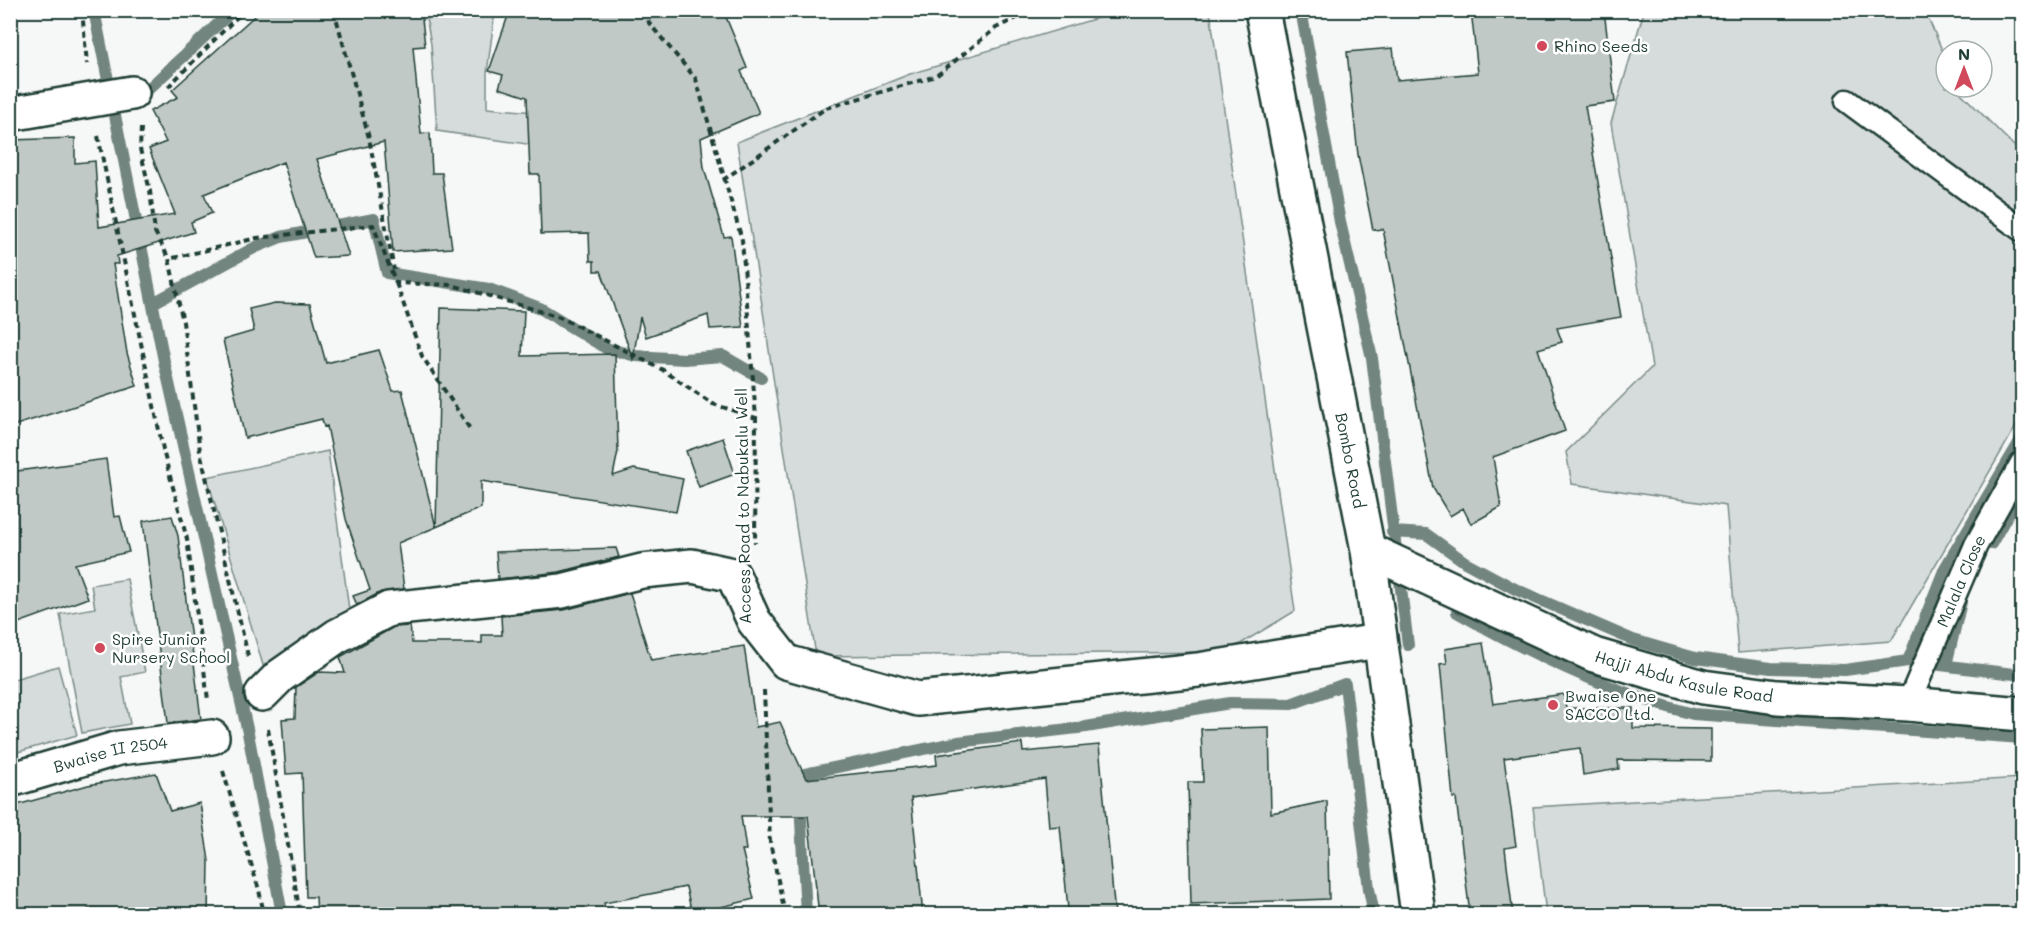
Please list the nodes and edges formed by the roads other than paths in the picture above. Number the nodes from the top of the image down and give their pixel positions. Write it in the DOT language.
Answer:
graph roads {
  1 [pos="1262,10"];
  2 [pos="137,98"];
  3 [pos="1847,101"];
  4 [pos="10,114"];
  5 [pos="2022,230"];
  6 [pos="2022,462"];
  7 [pos="1368,550"];
  8 [pos="1378,641"];
  9 [pos="261,694"];
  10 [pos="1908,704"];
  11 [pos="2022,714"];
  12 [pos="212,737"];
  13 [pos="10,780"];
  14 [pos="1418,915"];
  1 -- 7 [label="street, Bombo Road"];
  2 -- 4 [label="street"];
  3 -- 5 [label="lane"];
  6 -- 10 [label="lane, Malala Close"];
  7 -- 8 [label="street, Bombo Road"];
  7 -- 10 [label="street, Hajji Abdu Kasule Road"];
  8 -- 9 [label="street"];
  8 -- 14 [label="street, Bombo Road"];
  10 -- 11 [label="street, Hajji Abdu Kasule Road"];
  12 -- 13 [label="street, Bwaise II 2504"];
}
